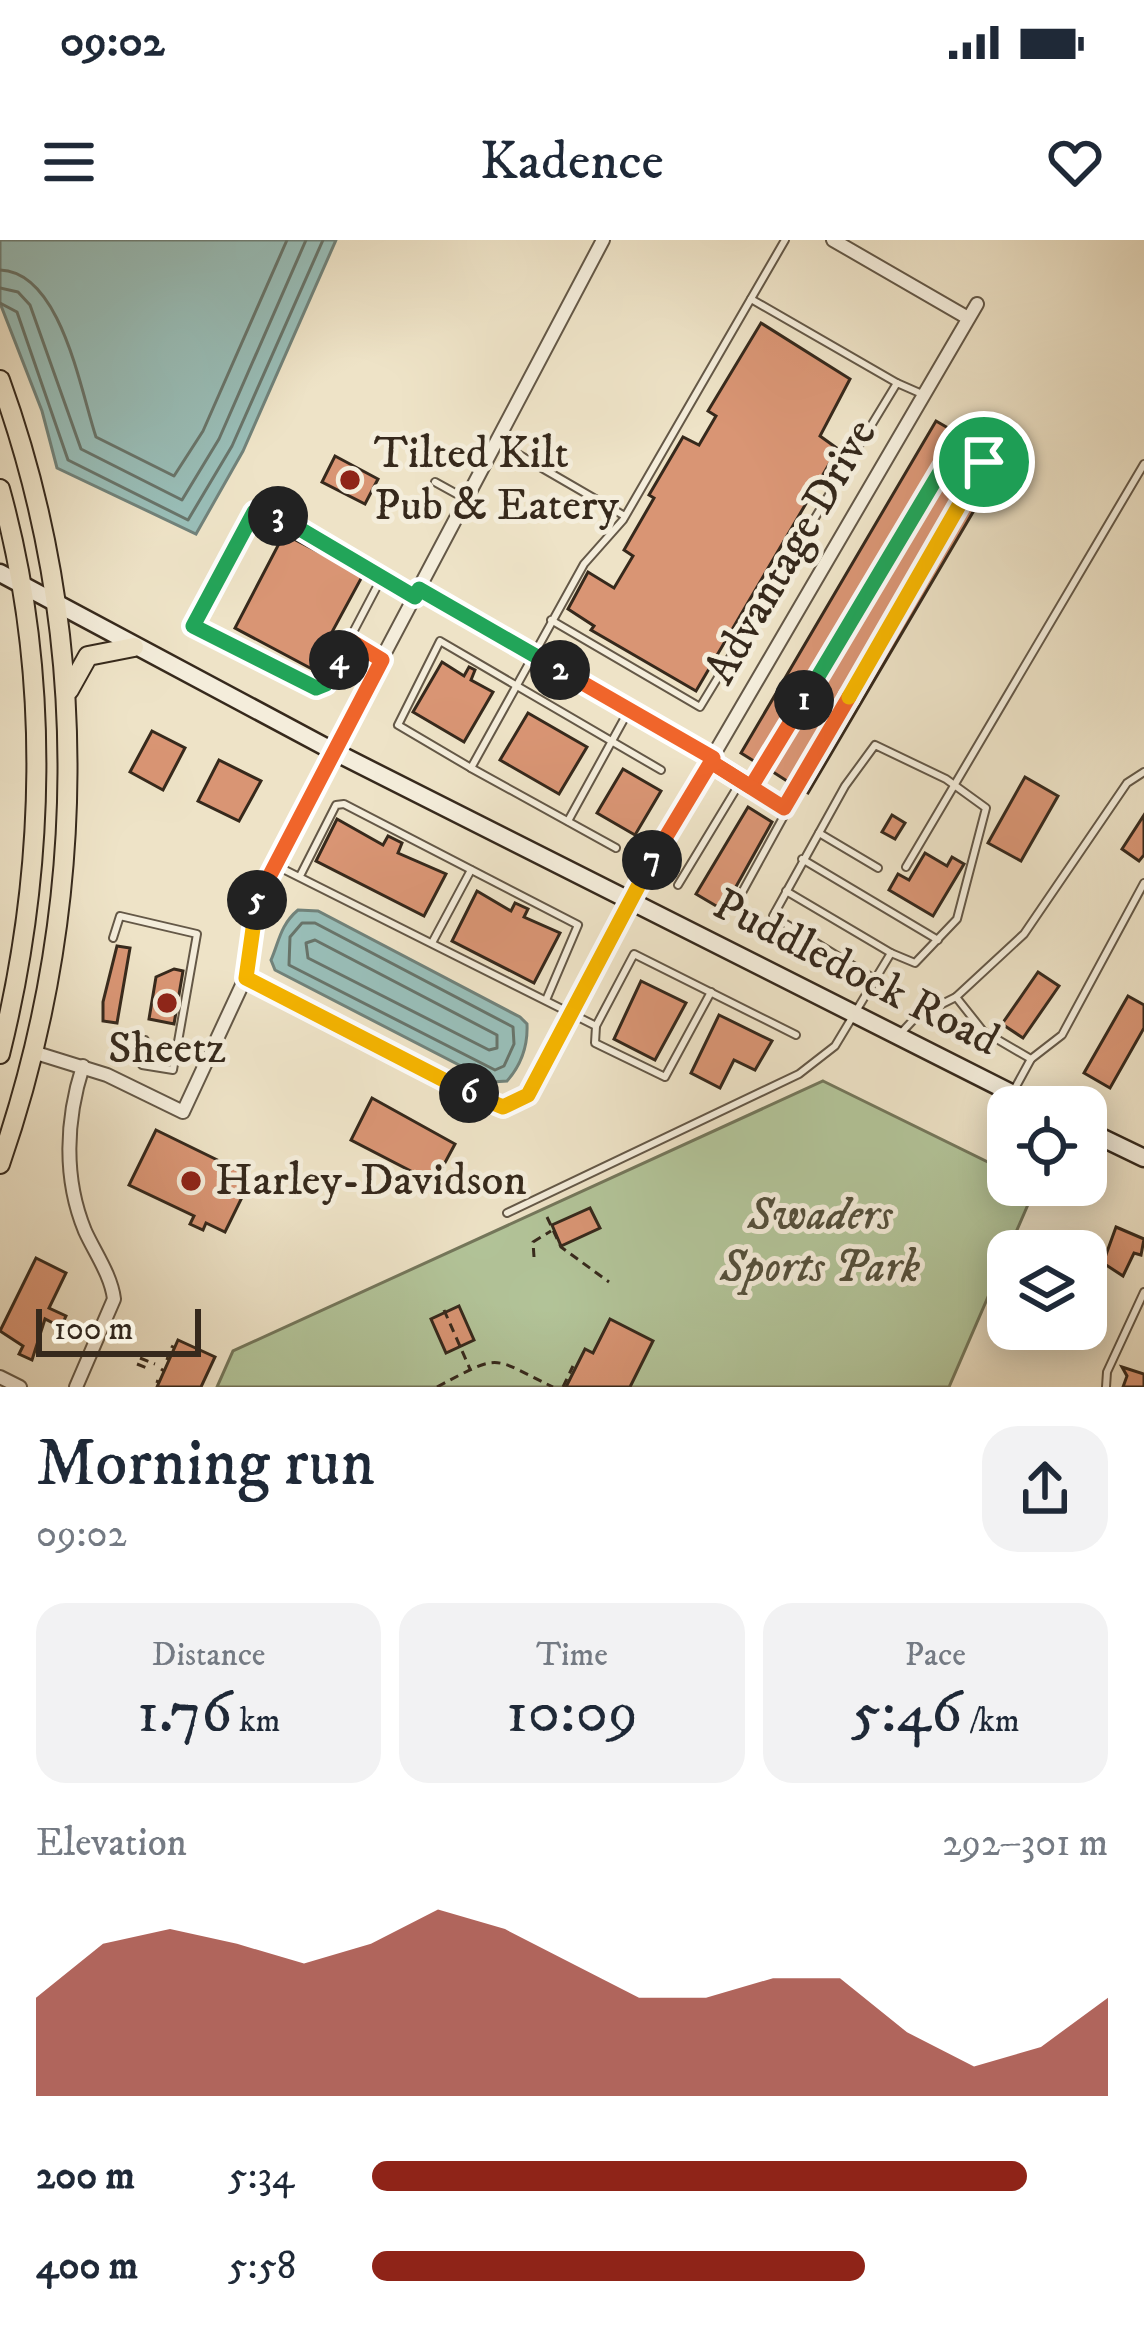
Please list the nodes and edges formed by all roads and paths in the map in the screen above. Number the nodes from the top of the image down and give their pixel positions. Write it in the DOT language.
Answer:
graph roads {
  1 [pos="603,240"];
  2 [pos="785,240"];
  3 [pos="833,240"];
  4 [pos="751,299"];
  5 [pos="977,304"];
  6 [pos="968,318"];
  7 [pos="0,380"];
  8 [pos="897,383"];
  9 [pos="924,395"];
  10 [pos="496,442"];
  11 [pos="1144,464"];
  12 [pos="435,482"];
  13 [pos="0,489"];
  14 [pos="466,499"];
  15 [pos="625,516"];
  16 [pos="0,573"];
  17 [pos="382,577"];
  18 [pos="22,584"];
  19 [pos="417,593"];
  20 [pos="56,602"];
  21 [pos="551,620"];
  22 [pos="349,640"];
  23 [pos="134,646"];
  24 [pos="534,655"];
  25 [pos="382,660"];
  26 [pos="517,686"];
  27 [pos="66,701"];
  28 [pos="629,710"];
  29 [pos="612,742"];
  30 [pos="334,752"];
  31 [pos="712,760"];
  32 [pos="471,768"];
  33 [pos="662,770"];
  34 [pos="1144,772"];
  35 [pos="741,781"];
  36 [pos="954,784"];
  37 [pos="751,787"];
  38 [pos="784,808"];
  39 [pos="568,821"];
  40 [pos="818,832"];
  41 [pos="616,848"];
  42 [pos="802,859"];
  43 [pos="273,864"];
  44 [pos="906,867"];
  45 [pos="878,868"];
  46 [pos="471,870"];
  47 [pos="301,874"];
  48 [pos="1144,884"];
  49 [pos="678,885"];
  50 [pos="786,891"];
  51 [pos="630,898"];
  52 [pos="734,907"];
  53 [pos="113,938"];
  54 [pos="433,941"];
  55 [pos="940,941"];
  56 [pos="891,953"];
  57 [pos="246,978"];
  58 [pos="876,980"];
  59 [pos="711,992"];
  60 [pos="956,997"];
  61 [pos="546,1000"];
  62 [pos="572,1013"];
  63 [pos="857,1014"];
  64 [pos="596,1026"];
  65 [pos="796,1035"];
  66 [pos="899,1035"];
  67 [pos="145,1040"];
  68 [pos="33,1052"];
  69 [pos="0,1054"];
  70 [pos="1031,1059"];
  71 [pos="83,1066"];
  72 [pos="997,1086"];
  73 [pos="1016,1086"];
  74 [pos="1107,1140"];
  75 [pos="1144,1158"];
  76 [pos="0,1164"];
  77 [pos="507,1213"];
  78 [pos="547,1217"];
  79 [pos="553,1230"];
  80 [pos="534,1257"];
  81 [pos="609,1282"];
  82 [pos="1144,1292"];
  83 [pos="444,1310"];
  84 [pos="140,1358"];
  85 [pos="137,1364"];
  86 [pos="155,1364"];
  87 [pos="573,1366"];
  88 [pos="147,1368"];
  89 [pos="470,1370"];
  90 [pos="0,1377"];
  91 [pos="454,1378"];
  92 [pos="20,1387"];
  93 [pos="76,1387"];
  94 [pos="437,1387"];
  95 [pos="455,1387"];
  96 [pos="553,1387"];
  97 [pos="563,1387"];
  98 [pos="1106,1387"];
  1 -- 10 [label="street"];
  2 -- 4 [label="lane"];
  3 -- 6 [label="street"];
  4 -- 8 [label="lane"];
  4 -- 15 [label="lane"];
  5 -- 6 [label="street, Advantage Drive"];
  6 -- 9 [label="street, Advantage Drive"];
  7 -- 20 [label="main road"];
  8 -- 9 [label="lane"];
  8 -- 21 [label="lane"];
  9 -- 31 [label="street, Advantage Drive"];
  10 -- 14 [label="street"];
  10 -- 15 [label="lane"];
  11 -- 36 [label="lane"];
  12 -- 14 [label="lane"];
  13 -- 18 [label="main road"];
  14 -- 19 [label="street"];
  15 -- 21 [label="lane"];
  16 -- 18 [label="main road, Puddledock Road"];
  17 -- 19 [label="lane"];
  17 -- 22 [label="lane"];
  17 -- 22 [label="lane"];
  18 -- 20 [label="main road, Puddledock Road"];
  18 -- 69 [label="main road"];
  19 -- 24 [label="lane"];
  19 -- 25 [label="street"];
  20 -- 23 [label="main road, Puddledock Road"];
  20 -- 27 [label="main road"];
  21 -- 24 [label="lane"];
  22 -- 25 [label="lane"];
  23 -- 27 [label="main road"];
  23 -- 30 [label="main road, Puddledock Road"];
  24 -- 26 [label="lane"];
  24 -- 28 [label="lane"];
  25 -- 30 [label="street"];
  26 -- 29 [label="lane"];
  26 -- 32 [label="lane"];
  26 -- 32 [label="lane"];
  27 -- 68 [label="main road"];
  28 -- 29 [label="lane"];
  28 -- 31 [label="lane"];
  29 -- 33 [label="lane"];
  29 -- 39 [label="lane"];
  30 -- 43 [label="street"];
  30 -- 51 [label="main road, Puddledock Road"];
  31 -- 35 [label="lane"];
  31 -- 51 [label="street, Advantage Drive"];
  32 -- 39 [label="lane"];
  34 -- 60 [label="lane"];
  35 -- 37 [label="lane"];
  35 -- 49 [label="lane"];
  36 -- 40 [label="lane"];
  36 -- 44 [label="lane"];
  36 -- 55 [label="lane"];
  37 -- 38 [label="lane"];
  37 -- 38 [label="lane"];
  38 -- 52 [label="lane"];
  39 -- 41 [label="lane"];
  40 -- 42 [label="lane"];
  40 -- 45 [label="lane"];
  42 -- 50 [label="lane"];
  42 -- 55 [label="lane"];
  43 -- 47 [label="lane"];
  43 -- 57 [label="street"];
  46 -- 47 [label="lane"];
  46 -- 54 [label="lane"];
  46 -- 61 [label="lane"];
  47 -- 54 [label="lane"];
  48 -- 70 [label="lane"];
  50 -- 56 [label="lane"];
  50 -- 58 [label="lane"];
  51 -- 62 [label="street, Advantage Drive"];
  51 -- 63 [label="main road, Puddledock Road"];
  53 -- 67 [label="lane"];
  54 -- 61 [label="lane"];
  55 -- 56 [label="lane"];
  56 -- 58 [label="lane"];
  57 -- 62 [label="street, Advantage Drive"];
  57 -- 71 [label="street"];
  58 -- 63 [label="lane"];
  59 -- 64 [label="lane"];
  59 -- 64 [label="lane"];
  59 -- 65 [label="lane"];
  60 -- 66 [label="lane"];
  60 -- 70 [label="lane"];
  61 -- 62 [label="lane"];
  62 -- 64 [label="lane"];
  63 -- 66 [label="main road, Puddledock Road"];
  63 -- 77 [label="lane"];
  66 -- 72 [label="main road, Puddledock Road"];
  68 -- 71 [label="street"];
  68 -- 76 [label="main road"];
  70 -- 73 [label="lane"];
  71 -- 93 [label="street"];
  74 -- 75 [label="main road"];
  78 -- 79 [label="path"];
  79 -- 80 [label="path"];
  79 -- 81 [label="path"];
  82 -- 98 [label="lane"];
  83 -- 89 [label="path"];
  84 -- 86 [label="path"];
  85 -- 88 [label="path"];
  87 -- 97 [label="path"];
  89 -- 91 [label="path"];
  89 -- 96 [label="path"];
  90 -- 92 [label="street"];
  91 -- 94 [label="path"];
  91 -- 95 [label="path"];
}
